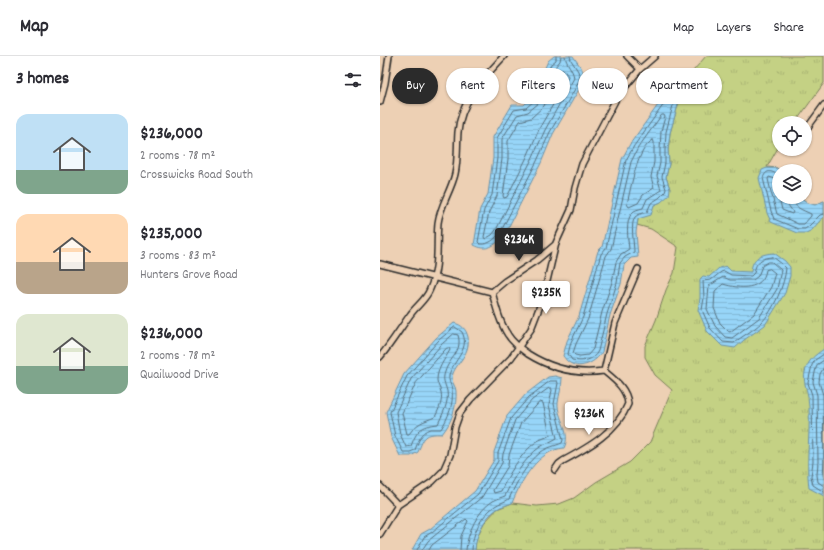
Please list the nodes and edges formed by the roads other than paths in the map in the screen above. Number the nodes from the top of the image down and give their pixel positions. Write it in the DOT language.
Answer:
graph roads {
  1 [pos="389,56"];
  2 [pos="504,56"];
  3 [pos="627,56"];
  4 [pos="655,56"];
  5 [pos="639,68"];
  6 [pos="641,68"];
  7 [pos="636,74"];
  8 [pos="380,102"];
  9 [pos="824,105"];
  10 [pos="812,121"];
  11 [pos="556,243"];
  12 [pos="380,264"];
  13 [pos="638,270"];
  14 [pos="434,277"];
  15 [pos="492,292"];
  16 [pos="519,348"];
  17 [pos="380,357"];
  18 [pos="604,371"];
  19 [pos="555,470"];
  20 [pos="380,486"];
  21 [pos="398,506"];
  22 [pos="380,534"];
  1 -- 8 [label="street"];
  2 -- 14 [label="street"];
  3 -- 5 [label="street"];
  4 -- 6 [label="street"];
  7 -- 11 [label="street"];
  9 -- 10 [label="street"];
  11 -- 15 [label="street"];
  11 -- 16 [label="street"];
  12 -- 14 [label="street"];
  13 -- 18 [label="street"];
  14 -- 15 [label="street"];
  14 -- 17 [label="street"];
  15 -- 16 [label="street"];
  16 -- 18 [label="street"];
  16 -- 21 [label="street"];
  18 -- 19 [label="street"];
  20 -- 21 [label="street"];
  21 -- 22 [label="street"];
}
